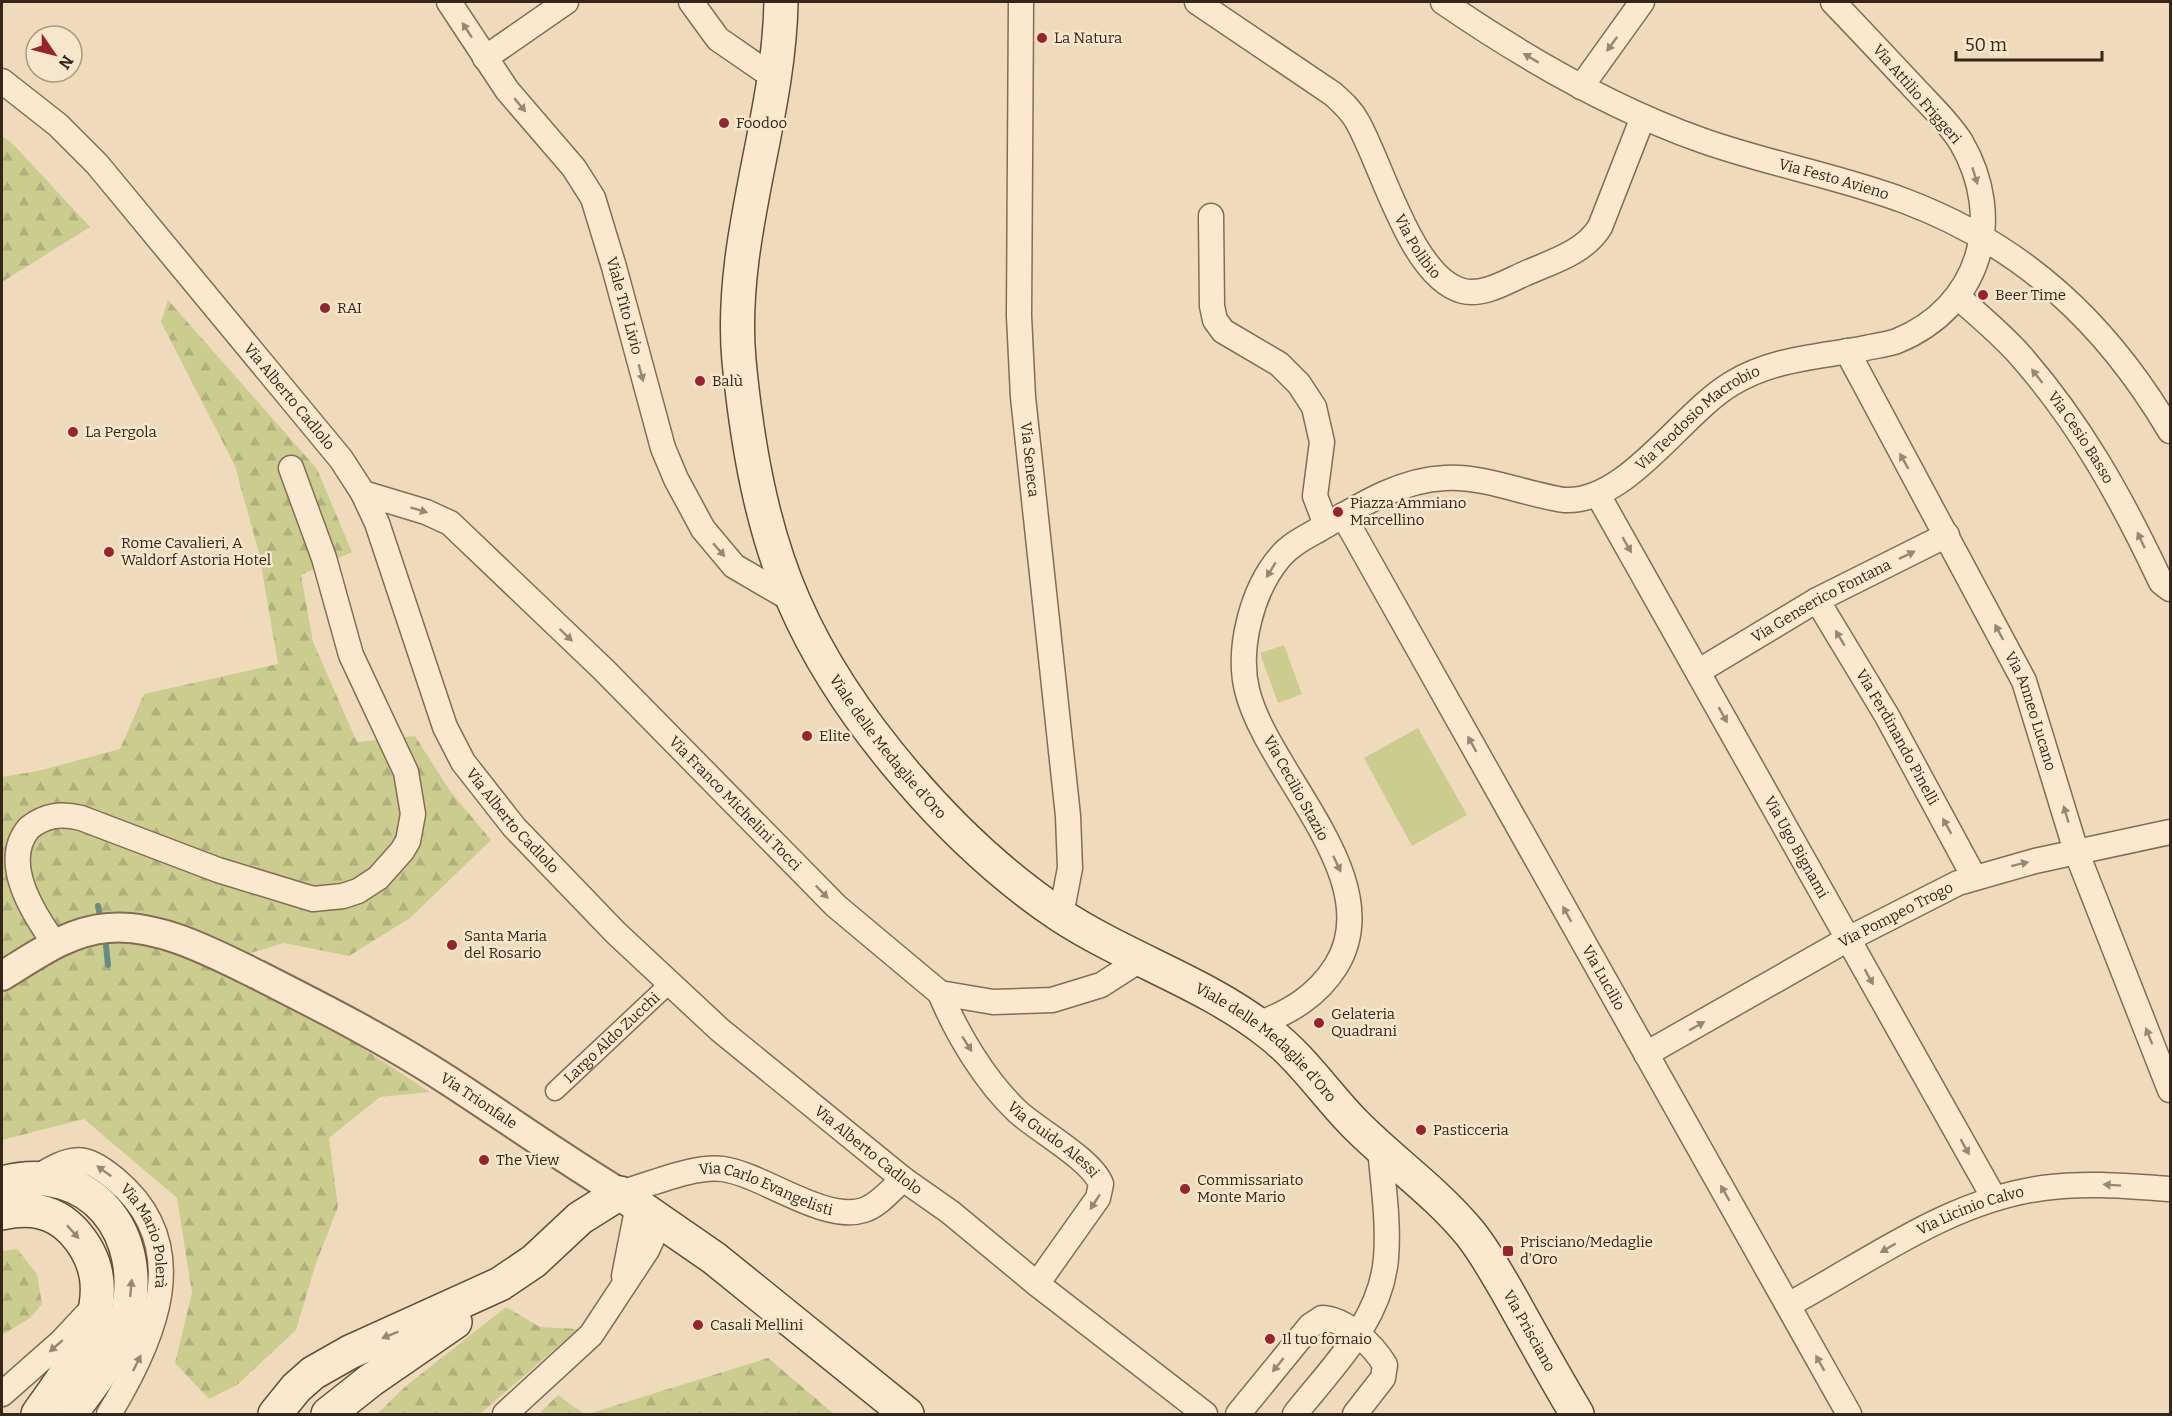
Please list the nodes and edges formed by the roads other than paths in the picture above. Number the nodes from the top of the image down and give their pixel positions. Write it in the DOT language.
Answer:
graph roads {
  1 [pos="449,2"];
  2 [pos="566,2"];
  3 [pos="691,2"];
  4 [pos="782,2"];
  5 [pos="1021,2"];
  6 [pos="1197,2"];
  7 [pos="1443,2"];
  8 [pos="1642,2"];
  9 [pos="1833,2"];
  10 [pos="485,58"];
  11 [pos="778,64"];
  12 [pos="2,81"];
  13 [pos="1581,87"];
  14 [pos="1643,117"];
  15 [pos="1211,216"];
  16 [pos="1982,235"];
  17 [pos="1966,304"];
  18 [pos="1847,351"];
  19 [pos="2170,430"];
  20 [pos="291,468"];
  21 [pos="363,493"];
  22 [pos="1598,495"];
  23 [pos="1328,524"];
  24 [pos="1947,535"];
  25 [pos="2170,588"];
  26 [pos="1817,600"];
  27 [pos="794,601"];
  28 [pos="1699,671"];
  29 [pos="2170,832"];
  30 [pos="2076,851"];
  31 [pos="1974,877"];
  32 [pos="1061,915"];
  33 [pos="1848,939"];
  34 [pos="55,944"];
  35 [pos="1140,960"];
  36 [pos="2,976"];
  37 [pos="669,984"];
  38 [pos="940,993"];
  39 [pos="1258,1024"];
  40 [pos="1646,1054"];
  41 [pos="2170,1090"];
  42 [pos="555,1091"];
  43 [pos="1380,1148"];
  44 [pos="37,1177"];
  45 [pos="903,1179"];
  46 [pos="2,1183"];
  47 [pos="2170,1189"];
  48 [pos="1994,1198"];
  49 [pos="640,1206"];
  50 [pos="2,1213"];
  51 [pos="1481,1248"];
  52 [pos="500,1284"];
  53 [pos="1037,1284"];
  54 [pos="96,1304"];
  55 [pos="1788,1305"];
  56 [pos="1357,1335"];
  57 [pos="2,1394"];
  58 [pos="38,1414"];
  59 [pos="70,1414"];
  60 [pos="109,1414"];
  61 [pos="274,1414"];
  62 [pos="328,1414"];
  63 [pos="505,1414"];
  64 [pos="907,1414"];
  65 [pos="1205,1414"];
  66 [pos="1238,1414"];
  67 [pos="1295,1414"];
  68 [pos="1355,1414"];
  69 [pos="1577,1414"];
  70 [pos="1849,1414"];
  10 -- 1 [label="street, Viale Tito Livio, one-way"];
  2 -- 10 [label="street"];
  3 -- 11 [label="street"];
  4 -- 11 [label="main road, Viale delle Medaglie d'Oro"];
  5 -- 32 [label="street, Via Seneca"];
  6 -- 14 [label="street, Via Polibio"];
  13 -- 7 [label="street, Via Festo Avieno, one-way"];
  8 -- 13 [label="street, one-way"];
  9 -- 16 [label="street, Via Attilio Friggeri, one-way"];
  10 -- 27 [label="street, Viale Tito Livio, one-way"];
  11 -- 27 [label="main road, Viale delle Medaglie d'Oro"];
  12 -- 21 [label="street, Via Alberto Cadlolo"];
  13 -- 14 [label="street, Via Festo Avieno"];
  14 -- 16 [label="street, Via Festo Avieno"];
  15 -- 23 [label="street"];
  16 -- 18 [label="street, Via Teodosio Macrobio"];
  16 -- 19 [label="street, Via Festo Avieno"];
  25 -- 17 [label="street, Via Cesio Basso, one-way"];
  18 -- 22 [label="street, Via Teodosio Macrobio"];
  24 -- 18 [label="street, Via Anneo Lucano, one-way"];
  20 -- 34 [label="street"];
  21 -- 37 [label="street, Via Alberto Cadlolo"];
  21 -- 38 [label="street, Via Franco Michelini Tocci, one-way"];
  22 -- 23 [label="street, Via Teodosio Macrobio"];
  22 -- 28 [label="street, Via Ugo Bignami, one-way"];
  23 -- 39 [label="street, Via Cecilio Stazio, one-way"];
  40 -- 23 [label="street, Via Lucilio, one-way"];
  26 -- 24 [label="street, Via Genserico Fontana, one-way"];
  30 -- 24 [label="street, Via Anneo Lucano, one-way"];
  26 -- 28 [label="street, Via Genserico Fontana"];
  31 -- 26 [label="street, Via Ferdinando Pinelli, one-way"];
  27 -- 32 [label="main road, Viale delle Medaglie d'Oro"];
  28 -- 33 [label="street, Via Ugo Bignami, one-way"];
  29 -- 30 [label="street, Via Pompeo Trogo"];
  31 -- 30 [label="street, Via Pompeo Trogo, one-way"];
  41 -- 30 [label="street, Via Anneo Lucano, one-way"];
  31 -- 33 [label="street, Via Pompeo Trogo"];
  32 -- 35 [label="main road, Viale delle Medaglie d'Oro"];
  40 -- 33 [label="street, Via Pompeo Trogo, one-way"];
  33 -- 48 [label="street, Via Ugo Bignami, one-way"];
  34 -- 36 [label="street, Via Trionfale"];
  34 -- 49 [label="street, Via Trionfale"];
  35 -- 38 [label="street, Via Franco Michelini Tocci"];
  35 -- 39 [label="main road, Viale delle Medaglie d'Oro"];
  37 -- 42 [label="street, Largo Aldo Zucchi"];
  37 -- 45 [label="street, Via Alberto Cadlolo"];
  38 -- 53 [label="street, Via Guido Alessi, one-way"];
  39 -- 43 [label="main road, Viale delle Medaglie d'Oro"];
  55 -- 40 [label="street, Via Lucilio, one-way"];
  43 -- 51 [label="main road, Viale delle Medaglie d'Oro"];
  43 -- 56 [label="street"];
  44 -- 46 [label="main road"];
  59 -- 44 [label="main road, one-way"];
  60 -- 44 [label="street, Via Mario Polerà, one-way"];
  45 -- 49 [label="street, Via Carlo Evangelisti"];
  45 -- 53 [label="street, Via Alberto Cadlolo"];
  47 -- 48 [label="street, Via Licinio Calvo, one-way"];
  48 -- 55 [label="street, Via Licinio Calvo, one-way"];
  49 -- 52 [label="main road"];
  49 -- 63 [label="street"];
  49 -- 64 [label="main road, Via Trionfale"];
  50 -- 54 [label="main road, one-way"];
  51 -- 69 [label="main road, Via Prisciano"];
  52 -- 61 [label="main road, one-way"];
  52 -- 62 [label="main road"];
  53 -- 65 [label="street, Via Alberto Cadlolo"];
  54 -- 57 [label="street, one-way"];
  54 -- 58 [label="main road"];
  70 -- 55 [label="street, Via Lucilio, one-way"];
  56 -- 66 [label="street, one-way"];
  56 -- 67 [label="street"];
  56 -- 68 [label="street"];
}
